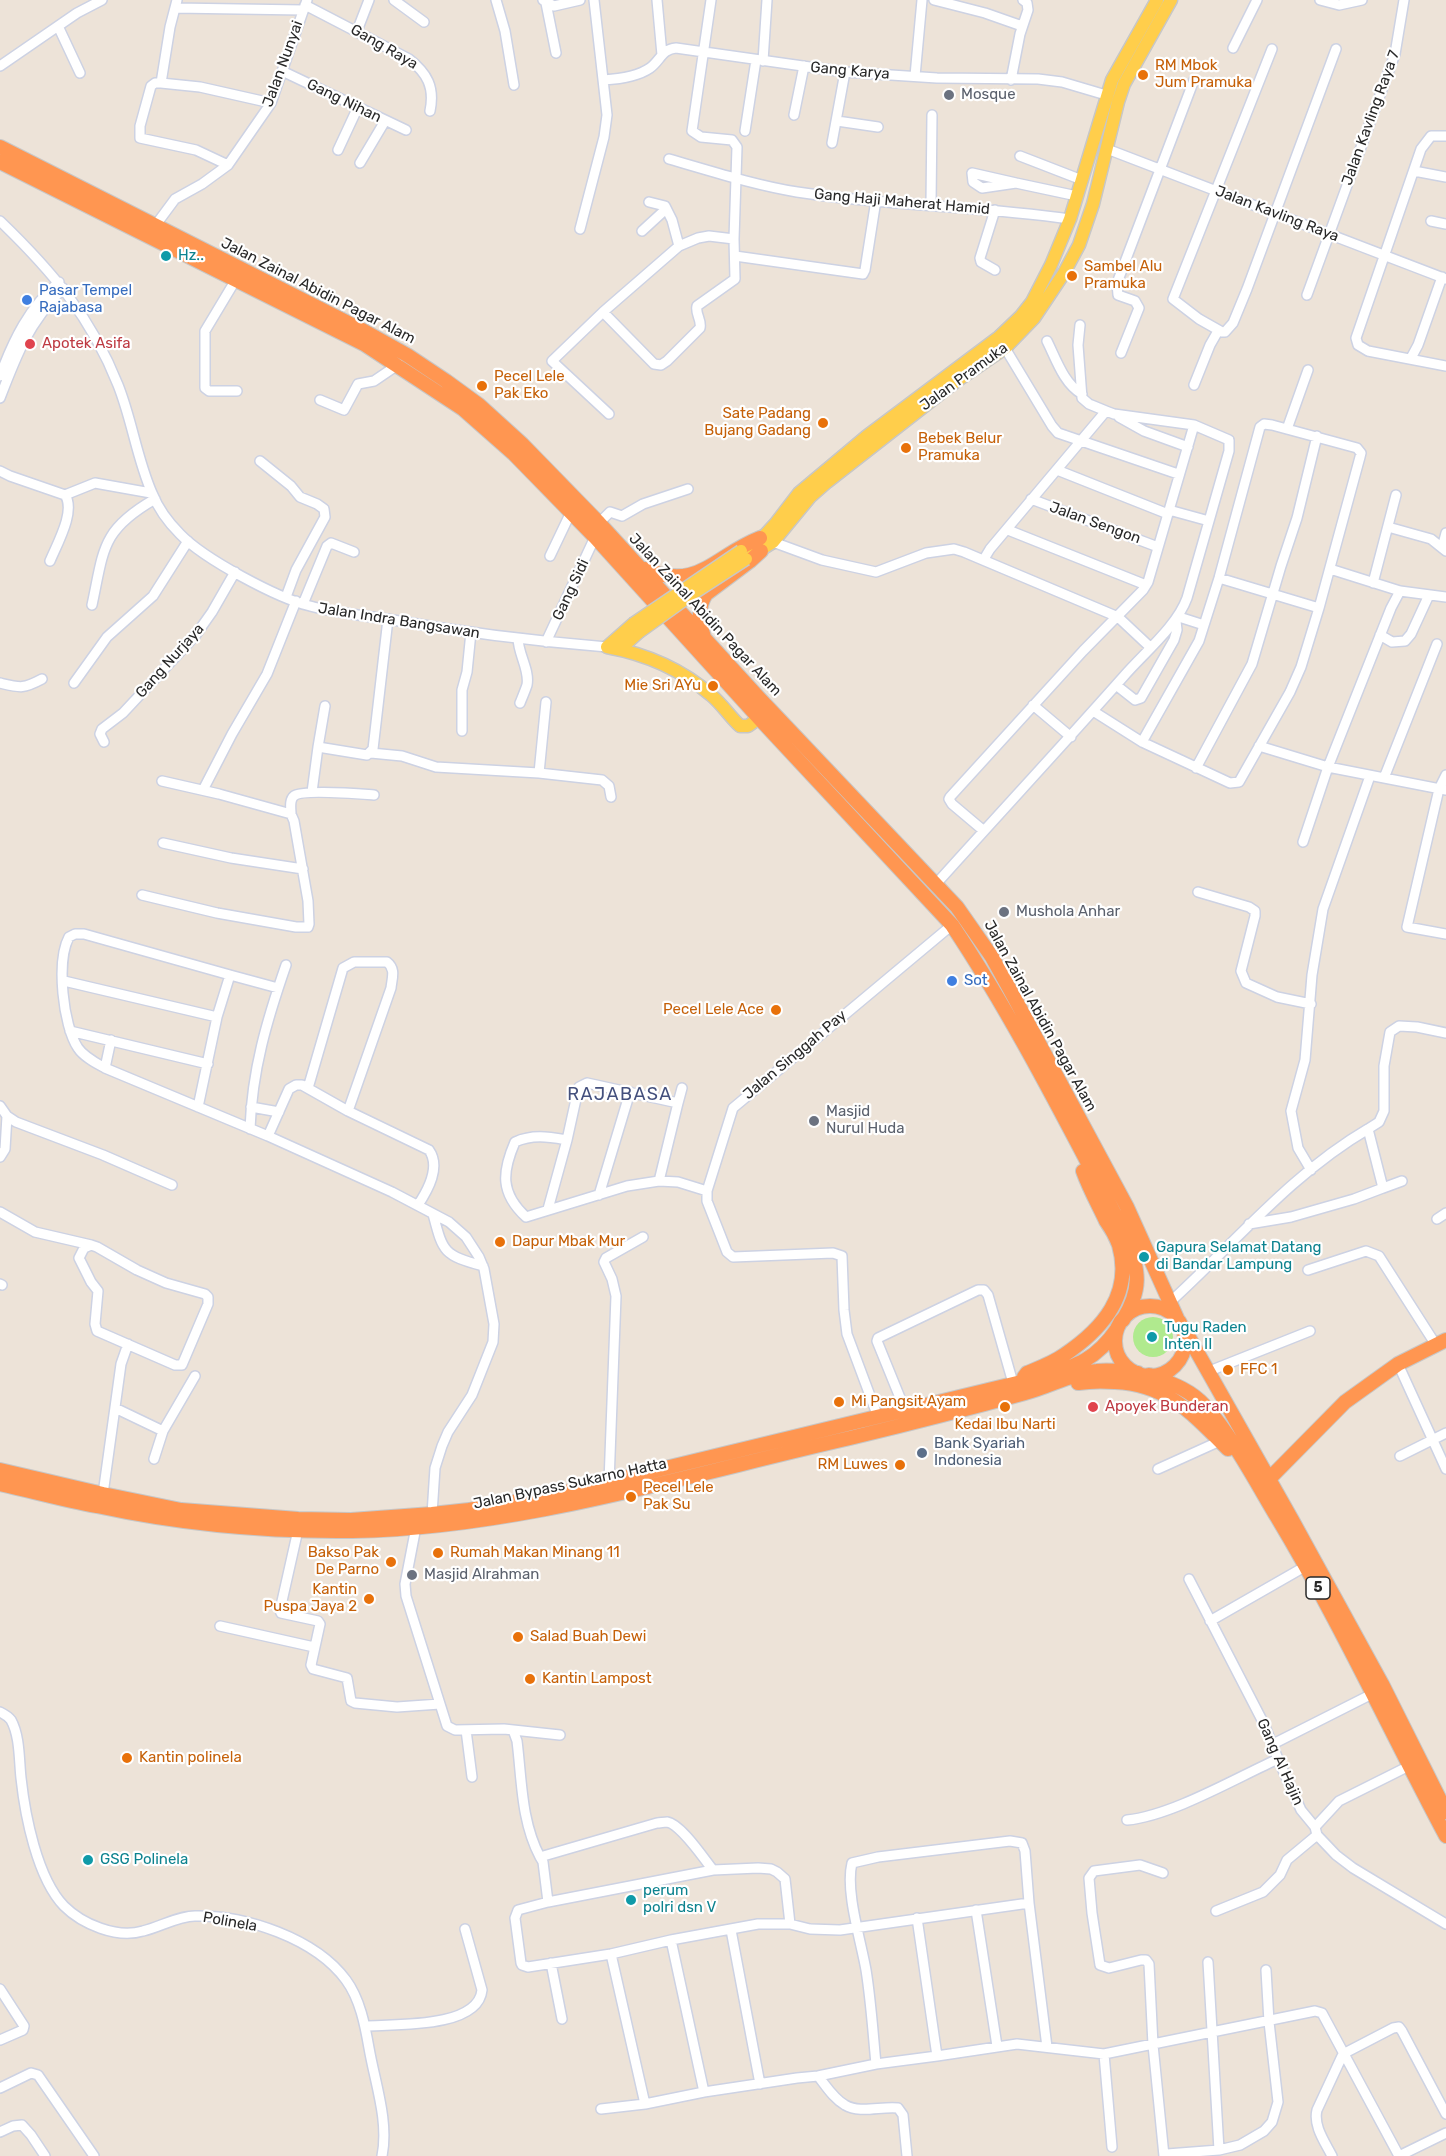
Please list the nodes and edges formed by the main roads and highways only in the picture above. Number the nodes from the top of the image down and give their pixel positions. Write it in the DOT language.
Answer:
graph roads {
  1 [pos="1157,0"];
  2 [pos="1171,0"];
  3 [pos="1096,131"];
  4 [pos="1110,132"];
  5 [pos="0,147"];
  6 [pos="0,162"];
  7 [pos="402,360"];
  8 [pos="952,378"];
  9 [pos="597,530"];
  10 [pos="765,544"];
  11 [pos="640,567"];
  12 [pos="690,576"];
  13 [pos="706,594"];
  14 [pos="704,638"];
  15 [pos="613,648"];
  16 [pos="759,718"];
  17 [pos="1077,1145"];
  18 [pos="1100,1173"];
  19 [pos="1180,1322"];
  20 [pos="1120,1324"];
  21 [pos="1441,1342"];
  22 [pos="1144,1374"];
  23 [pos="1020,1386"];
  24 [pos="710,1464"];
  25 [pos="0,1470"];
  26 [pos="686,1470"];
  27 [pos="1250,1472"];
  28 [pos="1269,1479"];
  29 [pos="0,1484"];
  30 [pos="1446,1812"];
  31 [pos="1446,1836"];
  1 -- 3 [label="main road, Jalan Pramuka"];
  2 -- 4 [label="main road, Jalan Pramuka"];
  3 -- 4 [label="main road"];
  3 -- 8 [label="main road, Jalan Pramuka"];
  4 -- 8 [label="main road, Jalan Pramuka"];
  5 -- 7 [label="highway, Jalan Zainal Abidin Pagar Alam"];
  6 -- 7 [label="highway, Jalan Zainal Abidin Pagar Alam"];
  7 -- 9 [label="highway, Jalan Zainal Abidin Pagar Alam"];
  7 -- 9 [label="highway, Jalan Zainal Abidin Pagar Alam"];
  8 -- 10 [label="main road, Jalan Pramuka"];
  9 -- 11 [label="highway, Jalan Zainal Abidin Pagar Alam"];
  9 -- 16 [label="highway, Jalan Zainal Abidin Pagar Alam"];
  10 -- 12 [label="highway"];
  10 -- 13 [label="highway"];
  10 -- 15 [label="main road, Jalan Pramuka, bridge"];
  11 -- 12 [label="highway"];
  11 -- 14 [label="highway, Jalan Zainal Abidin Pagar Alam"];
  12 -- 13 [label="highway"];
  13 -- 14 [label="highway"];
  14 -- 18 [label="highway, Jalan Zainal Abidin Pagar Alam"];
  15 -- 16 [label="main road, Jalan Indra Bangsawan"];
  16 -- 17 [label="highway, Jalan Zainal Abidin Pagar Alam"];
  17 -- 18 [label="highway, Jalan Zainal Abidin Pagar Alam"];
  17 -- 23 [label="highway"];
  18 -- 19 [label="highway, Jalan Zainal Abidin Pagar Alam"];
  18 -- 20 [label="highway, Jalan Zainal Abidin Pagar Alam"];
  19 -- 20 [label="highway"];
  19 -- 22 [label="highway"];
  19 -- 28 [label="highway, 5"];
  20 -- 22 [label="highway"];
  20 -- 23 [label="highway, Jalan Bypass Sukarno Hatta"];
  21 -- 28 [label="highway"];
  22 -- 23 [label="highway, Jalan Bypass Sukarno Hatta"];
  22 -- 27 [label="highway, 5"];
  23 -- 24 [label="highway, Jalan Bypass Sukarno Hatta"];
  23 -- 24 [label="highway, Jalan Bypass Sukarno Hatta"];
  23 -- 27 [label="highway"];
  24 -- 26 [label="highway, Jalan Bypass Sukarno Hatta"];
  25 -- 26 [label="highway, Jalan Bypass Sukarno Hatta"];
  26 -- 29 [label="highway, Jalan Bypass Sukarno Hatta"];
  27 -- 31 [label="highway, 5"];
  28 -- 30 [label="highway, 5"];
}
